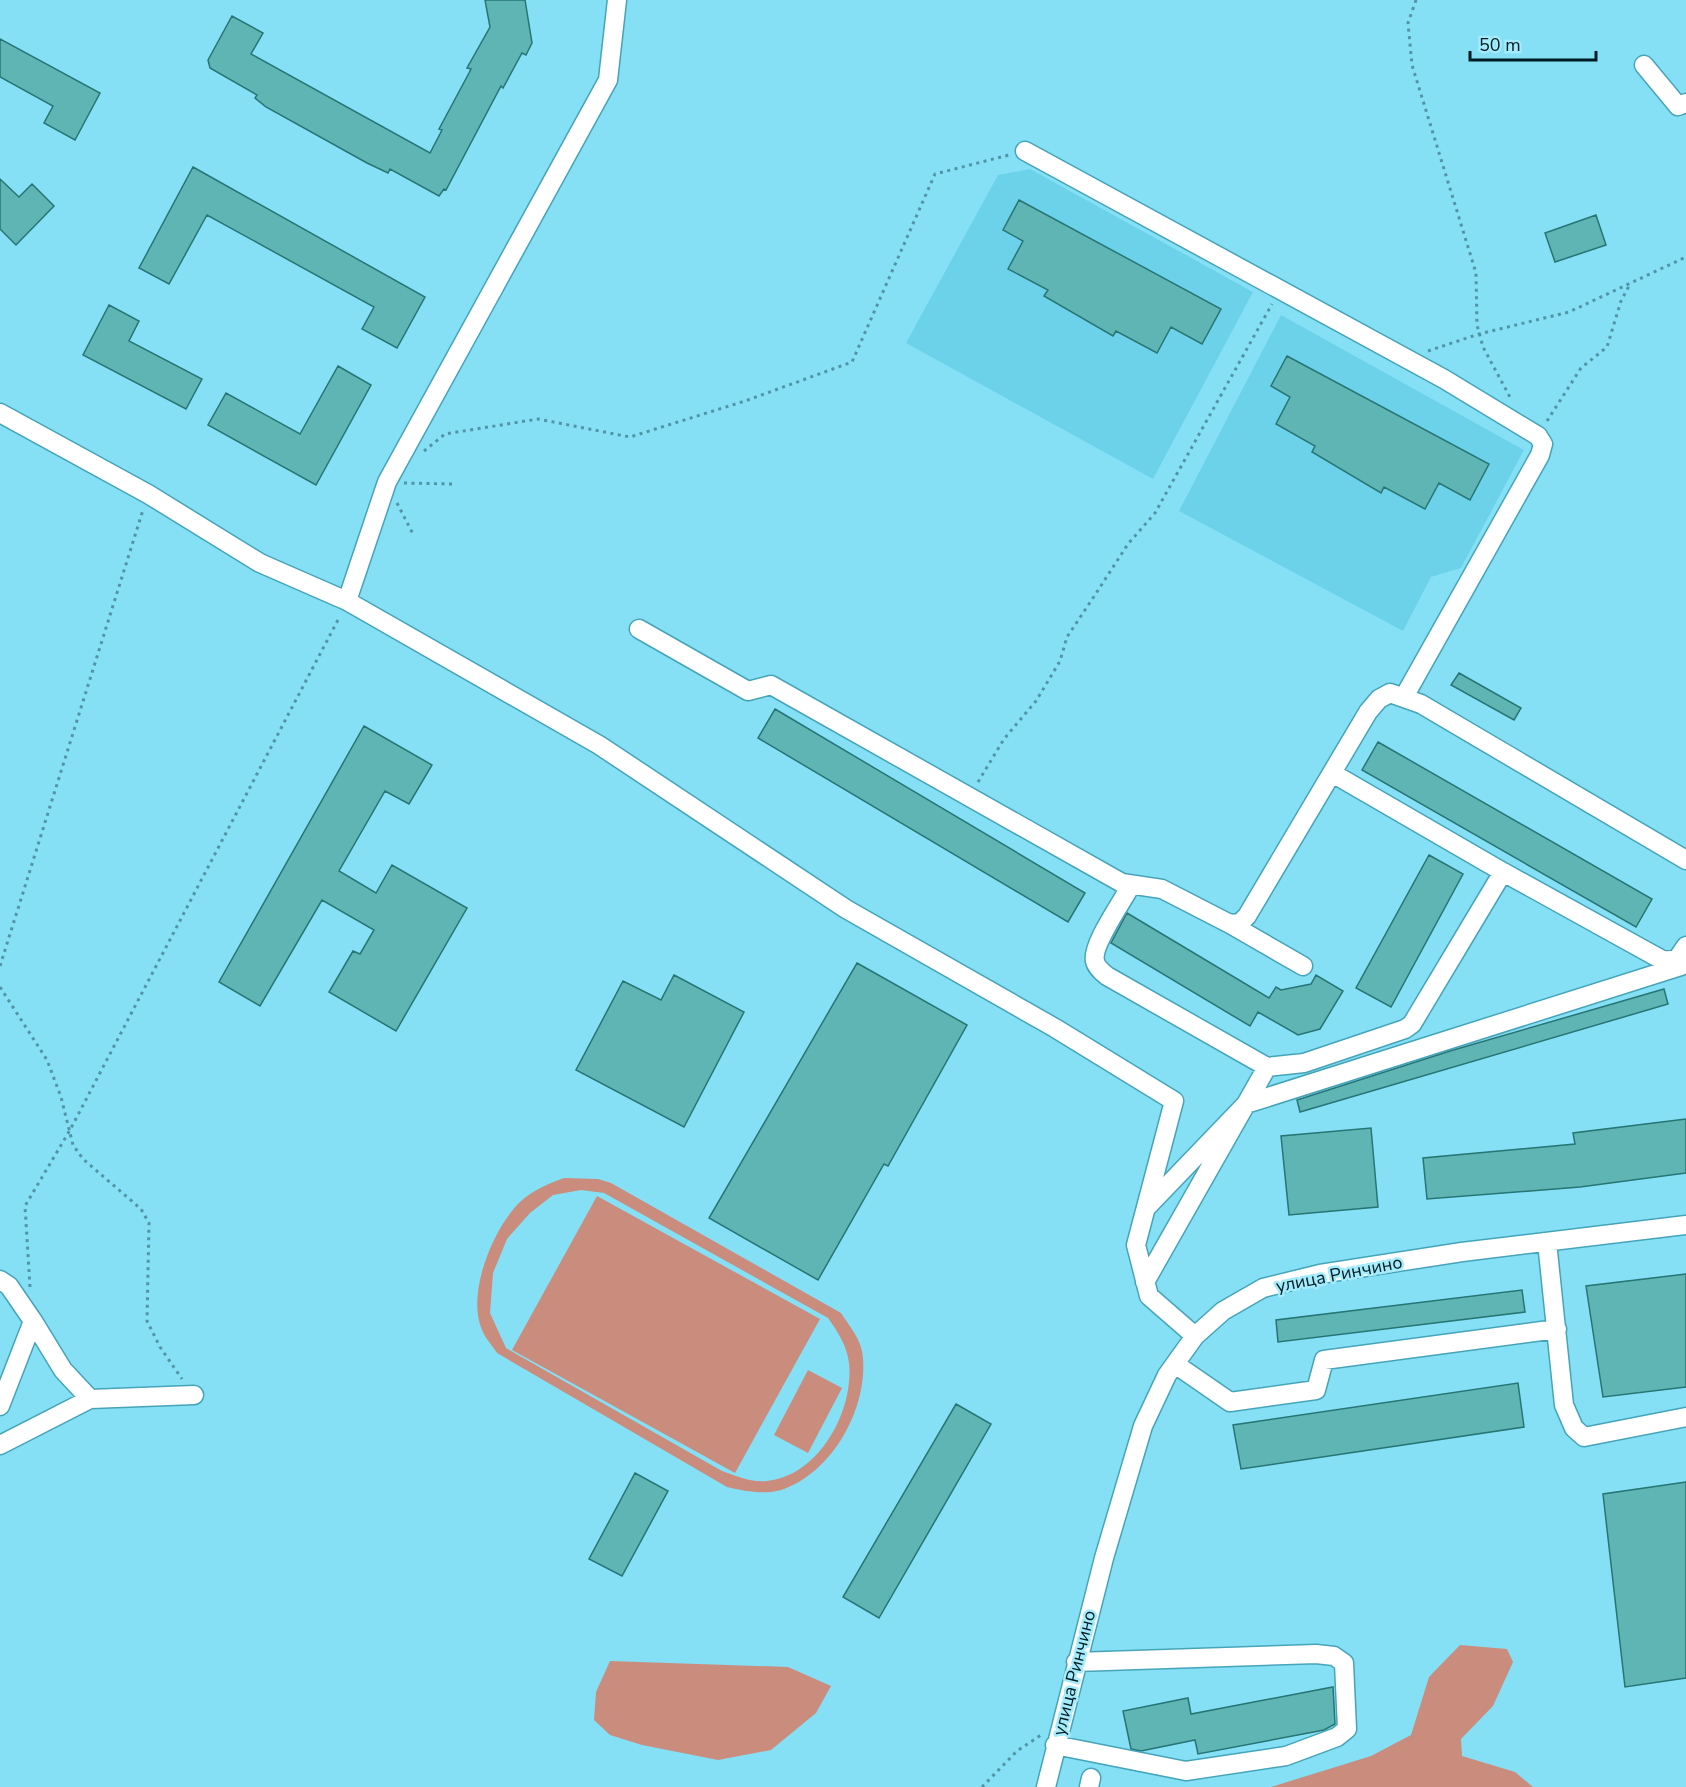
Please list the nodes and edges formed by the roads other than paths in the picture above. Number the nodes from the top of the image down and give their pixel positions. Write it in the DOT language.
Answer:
graph roads {
  1 [pos="617,0"];
  2 [pos="1644,65"];
  3 [pos="1686,103"];
  4 [pos="1025,151"];
  5 [pos="0,413"];
  6 [pos="347,601"];
  7 [pos="639,629"];
  8 [pos="1404,697"];
  9 [pos="1332,772"];
  10 [pos="1686,860"];
  11 [pos="1503,872"];
  12 [pos="1131,885"];
  13 [pos="1230,924"];
  14 [pos="1686,946"];
  15 [pos="1686,965"];
  16 [pos="1303,966"];
  17 [pos="1267,1066"];
  18 [pos="1246,1104"];
  19 [pos="1144,1209"];
  20 [pos="1686,1225"];
  21 [pos="1547,1242"];
  22 [pos="0,1280"];
  23 [pos="1145,1282"];
  24 [pos="33,1321"];
  25 [pos="1557,1329"];
  26 [pos="1195,1336"];
  27 [pos="1175,1364"];
  28 [pos="194,1395"];
  29 [pos="90,1399"];
  30 [pos="0,1406"];
  31 [pos="1686,1417"];
  32 [pos="0,1445"];
  33 [pos="1076,1662"];
  34 [pos="1056,1745"];
  35 [pos="1046,1787"];
  1 -- 6 [label="street"];
  2 -- 3 [label="street"];
  4 -- 8 [label="street"];
  5 -- 6 [label="street"];
  6 -- 19 [label="street"];
  7 -- 12 [label="street"];
  8 -- 9 [label="street"];
  8 -- 10 [label="street"];
  9 -- 11 [label="street"];
  9 -- 13 [label="street"];
  11 -- 14 [label="street"];
  11 -- 17 [label="street"];
  12 -- 13 [label="street"];
  12 -- 17 [label="street"];
  13 -- 16 [label="street"];
  15 -- 18 [label="street"];
  17 -- 18 [label="street"];
  18 -- 19 [label="street"];
  18 -- 23 [label="street"];
  19 -- 23 [label="street"];
  20 -- 21 [label="street, улица Ринчино"];
  21 -- 25 [label="street"];
  21 -- 26 [label="street, улица Ринчино"];
  22 -- 24 [label="street"];
  23 -- 26 [label="street"];
  24 -- 29 [label="street"];
  24 -- 30 [label="street"];
  25 -- 27 [label="street"];
  25 -- 31 [label="street"];
  26 -- 27 [label="street, улица Ринчино"];
  27 -- 33 [label="street, улица Ринчино"];
  28 -- 29 [label="street"];
  29 -- 32 [label="street"];
  33 -- 34 [label="street, улица Ринчино"];
  33 -- 34 [label="street"];
  34 -- 35 [label="street, улица Ринчино"];
}
